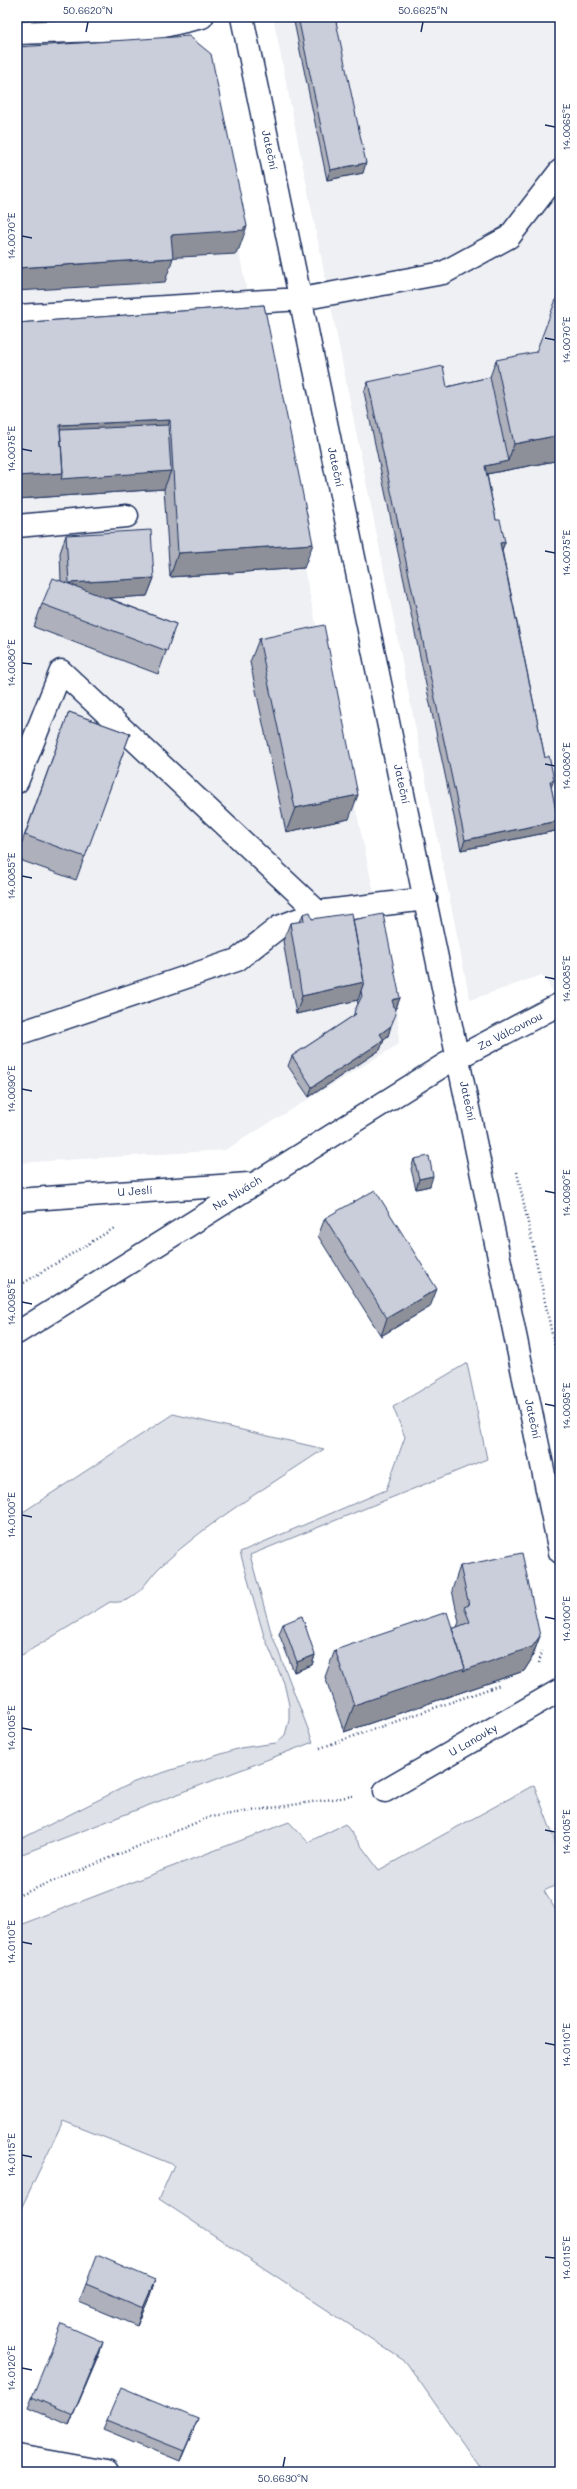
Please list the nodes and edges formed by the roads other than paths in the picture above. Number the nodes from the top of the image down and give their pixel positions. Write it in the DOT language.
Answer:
graph roads {
  1 [pos="202,17"];
  2 [pos="242,17"];
  3 [pos="17,33"];
  4 [pos="560,172"];
  5 [pos="301,299"];
  6 [pos="17,316"];
  7 [pos="127,516"];
  8 [pos="17,526"];
  9 [pos="17,782"];
  10 [pos="426,899"];
  11 [pos="318,912"];
  12 [pos="560,1004"];
  13 [pos="17,1034"];
  14 [pos="459,1057"];
  15 [pos="252,1184"];
  16 [pos="17,1200"];
  17 [pos="17,1333"];
  18 [pos="560,1552"];
  19 [pos="560,1690"];
  20 [pos="385,1791"];
  21 [pos="17,2456"];
  22 [pos="107,2472"];
  1 -- 3 [label="street"];
  2 -- 5 [label="street, Jateční"];
  4 -- 5 [label="street"];
  5 -- 6 [label="street"];
  5 -- 10 [label="street, Jateční"];
  7 -- 8 [label="street"];
  9 -- 11 [label="street"];
  10 -- 11 [label="street"];
  10 -- 14 [label="street, Jateční"];
  11 -- 13 [label="street"];
  12 -- 14 [label="street, Za Válcovnou"];
  14 -- 15 [label="street, Na Nivách"];
  14 -- 18 [label="street, Jateční"];
  15 -- 16 [label="street, U Jeslí"];
  15 -- 17 [label="street, Na Nivách"];
  19 -- 20 [label="street, U Lanovky"];
  21 -- 22 [label="street"];
}
